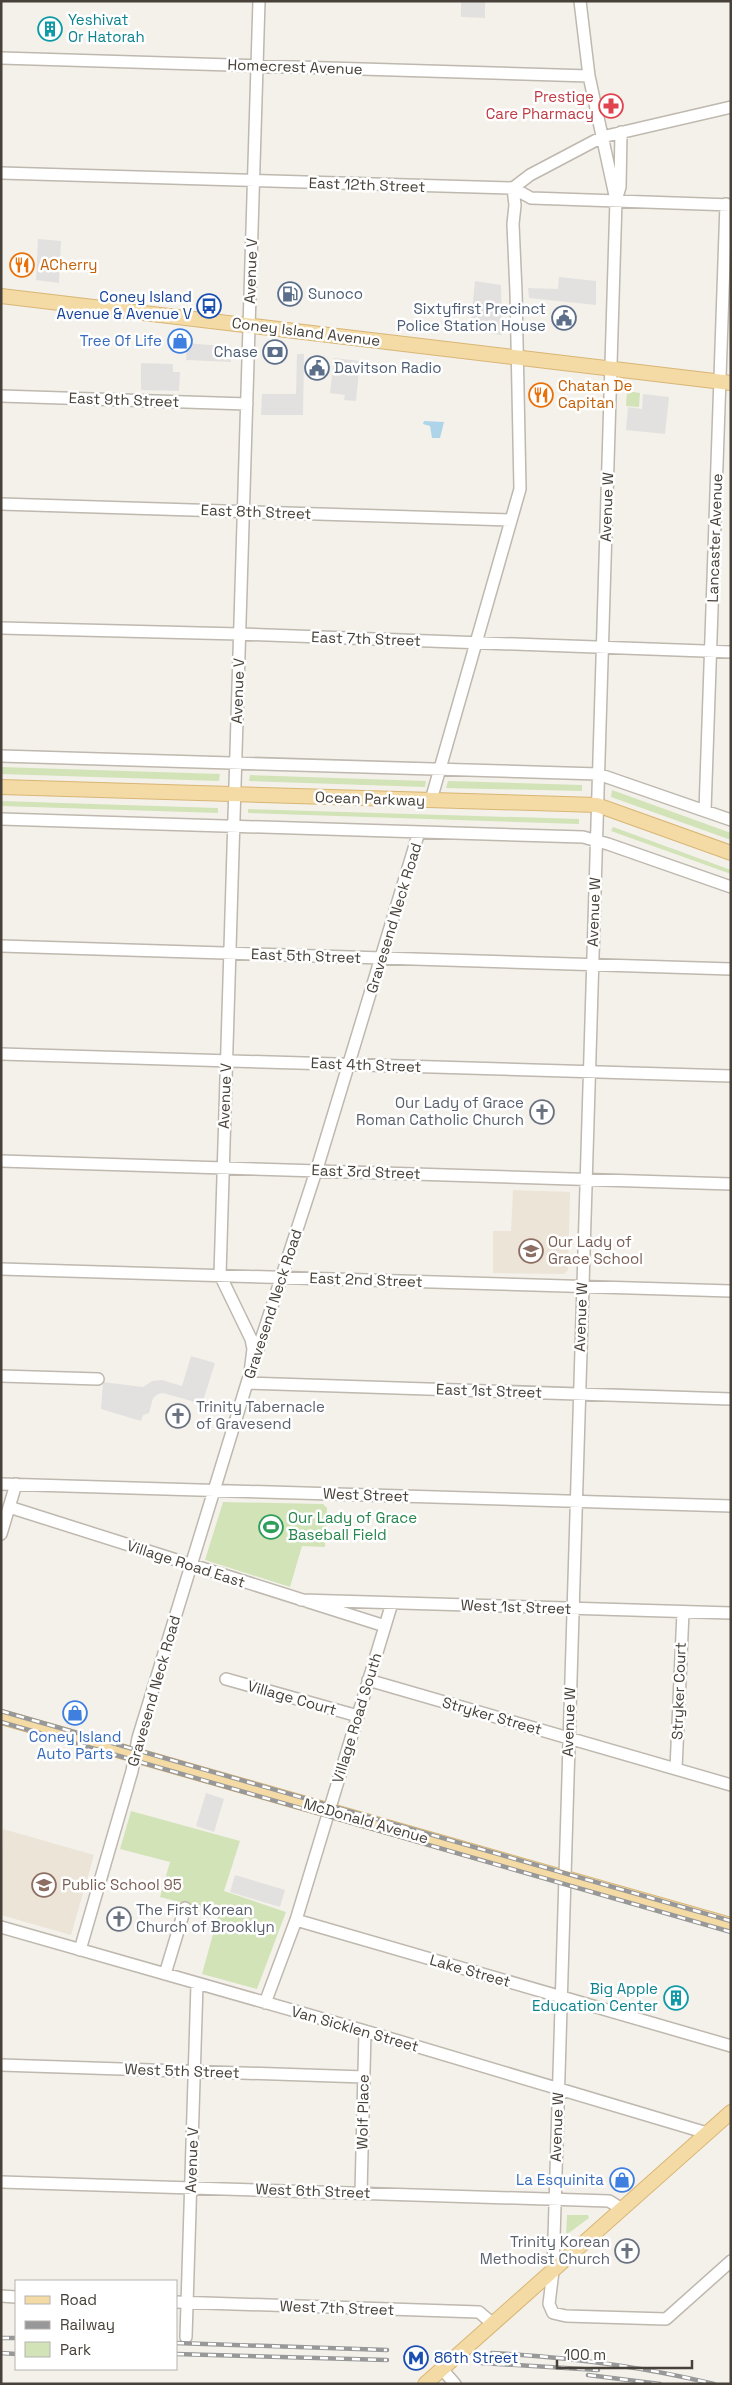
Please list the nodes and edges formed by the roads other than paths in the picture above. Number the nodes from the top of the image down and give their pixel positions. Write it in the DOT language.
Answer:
graph roads {
  1 [pos="259,1"];
  2 [pos="580,1"];
  3 [pos="1,58"];
  4 [pos="257,66"];
  5 [pos="589,76"];
  6 [pos="731,107"];
  7 [pos="621,132"];
  8 [pos="602,137"];
  9 [pos="1,173"];
  10 [pos="253,181"];
  11 [pos="512,188"];
  12 [pos="616,200"];
  13 [pos="728,204"];
  14 [pos="1,296"];
  15 [pos="249,326"];
  16 [pos="518,357"];
  17 [pos="611,368"];
  18 [pos="725,383"];
  19 [pos="1,396"];
  20 [pos="246,404"];
  21 [pos="1,504"];
  22 [pos="243,512"];
  23 [pos="511,520"];
  24 [pos="1,628"];
  25 [pos="240,634"];
  26 [pos="475,643"];
  27 [pos="602,648"];
  28 [pos="711,651"];
  29 [pos="731,652"];
  30 [pos="1,756"];
  31 [pos="236,762"];
  32 [pos="440,769"];
  33 [pos="598,774"];
  34 [pos="1,787"];
  35 [pos="235,794"];
  36 [pos="431,800"];
  37 [pos="597,805"];
  38 [pos="705,811"];
  39 [pos="1,819"];
  40 [pos="731,820"];
  41 [pos="234,826"];
  42 [pos="420,832"];
  43 [pos="596,840"];
  44 [pos="731,854"];
  45 [pos="731,887"];
  46 [pos="1,946"];
  47 [pos="230,954"];
  48 [pos="382,958"];
  49 [pos="592,965"];
  50 [pos="731,969"];
  51 [pos="1,1054"];
  52 [pos="226,1061"];
  53 [pos="349,1064"];
  54 [pos="589,1072"];
  55 [pos="731,1076"];
  56 [pos="1,1161"];
  57 [pos="223,1167"];
  58 [pos="317,1170"];
  59 [pos="585,1179"];
  60 [pos="731,1184"];
  61 [pos="1,1268"];
  62 [pos="220,1275"];
  63 [pos="282,1277"];
  64 [pos="582,1287"];
  65 [pos="731,1291"];
  66 [pos="1,1376"];
  67 [pos="248,1378"];
  68 [pos="98,1379"];
  69 [pos="578,1394"];
  70 [pos="731,1399"];
  71 [pos="1,1484"];
  72 [pos="16,1484"];
  73 [pos="214,1490"];
  74 [pos="575,1501"];
  75 [pos="731,1506"];
  76 [pos="9,1507"];
  77 [pos="1,1534"];
  78 [pos="191,1566"];
  79 [pos="301,1600"];
  80 [pos="392,1603"];
  81 [pos="572,1609"];
  82 [pos="683,1612"];
  83 [pos="731,1613"];
  84 [pos="385,1626"];
  85 [pos="226,1679"];
  86 [pos="368,1680"];
  87 [pos="358,1716"];
  88 [pos="1,1717"];
  89 [pos="568,1738"];
  90 [pos="135,1754"];
  91 [pos="676,1769"];
  92 [pos="731,1785"];
  93 [pos="329,1811"];
  94 [pos="564,1879"];
  95 [pos="185,1908"];
  96 [pos="296,1920"];
  97 [pos="731,1925"];
  98 [pos="1,1927"];
  99 [pos="80,1950"];
  100 [pos="165,1974"];
  101 [pos="197,1984"];
  102 [pos="560,1997"];
  103 [pos="265,2003"];
  104 [pos="365,2031"];
  105 [pos="731,2046"];
  106 [pos="1,2065"];
  107 [pos="195,2072"];
  108 [pos="364,2077"];
  109 [pos="558,2088"];
  110 [pos="731,2112"];
  111 [pos="707,2133"];
  112 [pos="1,2182"];
  113 [pos="191,2187"];
  114 [pos="361,2193"];
  115 [pos="555,2199"];
  116 [pos="622,2209"];
  117 [pos="731,2261"];
  118 [pos="553,2271"];
  119 [pos="1,2296"];
  120 [pos="15,2297"];
  121 [pos="182,2303"];
  122 [pos="493,2324"];
  123 [pos="186,2337"];
  124 [pos="442,2369"];
  125 [pos="425,2384"];
  126 [pos="455,2384"];
  1 -- 4 [label="street, Avenue V"];
  2 -- 5 [label="street"];
  3 -- 4 [label="street, Homecrest Avenue"];
  4 -- 5 [label="street, Homecrest Avenue"];
  4 -- 10 [label="street, Avenue V"];
  5 -- 8 [label="street"];
  6 -- 7 [label="street"];
  7 -- 8 [label="street"];
  7 -- 12 [label="street, Avenue W"];
  8 -- 11 [label="street"];
  8 -- 12 [label="street, Avenue W"];
  9 -- 10 [label="street, East 12th Street"];
  10 -- 11 [label="street, East 12th Street"];
  10 -- 15 [label="street, Avenue V"];
  11 -- 12 [label="street, East 12th Street"];
  11 -- 16 [label="street"];
  12 -- 13 [label="street, East 12th Street"];
  12 -- 17 [label="street, Avenue W"];
  13 -- 18 [label="street, Lancaster Avenue"];
  14 -- 15 [label="main road, Coney Island Avenue"];
  15 -- 16 [label="main road, Coney Island Avenue"];
  15 -- 20 [label="street, Avenue V"];
  16 -- 17 [label="main road, Coney Island Avenue"];
  16 -- 23 [label="street"];
  17 -- 18 [label="main road, Coney Island Avenue"];
  17 -- 27 [label="street, Avenue W"];
  18 -- 28 [label="street, Lancaster Avenue"];
  19 -- 20 [label="street, East 9th Street"];
  20 -- 22 [label="street, Avenue V"];
  21 -- 22 [label="street, East 8th Street"];
  22 -- 23 [label="street, East 8th Street"];
  22 -- 25 [label="street, Avenue V"];
  23 -- 26 [label="street"];
  24 -- 25 [label="street, East 7th Street"];
  25 -- 26 [label="street, East 7th Street"];
  25 -- 31 [label="street, Avenue V"];
  26 -- 27 [label="street, East 7th Street"];
  26 -- 32 [label="street"];
  27 -- 28 [label="street, East 7th Street"];
  27 -- 33 [label="street, Avenue W"];
  28 -- 29 [label="street, East 7th Street"];
  28 -- 38 [label="street, Lancaster Avenue"];
  30 -- 31 [label="street"];
  31 -- 32 [label="street"];
  31 -- 35 [label="street, Avenue V"];
  32 -- 33 [label="street"];
  32 -- 36 [label="street"];
  33 -- 37 [label="street, Avenue W"];
  33 -- 38 [label="street"];
  34 -- 35 [label="main road, Ocean Parkway"];
  35 -- 36 [label="main road, Ocean Parkway"];
  35 -- 41 [label="street, Avenue V"];
  36 -- 37 [label="main road, Ocean Parkway"];
  37 -- 43 [label="street, Avenue W"];
  37 -- 44 [label="main road, Ocean Parkway"];
  38 -- 40 [label="street"];
  39 -- 41 [label="street"];
  41 -- 42 [label="street"];
  41 -- 47 [label="street, Avenue V"];
  42 -- 43 [label="street"];
  42 -- 48 [label="street, Gravesend Neck Road"];
  43 -- 45 [label="street"];
  43 -- 49 [label="street, Avenue W"];
  46 -- 47 [label="street, East 5th Street"];
  47 -- 48 [label="street, East 5th Street"];
  47 -- 52 [label="street, Avenue V"];
  48 -- 49 [label="street, East 5th Street"];
  48 -- 53 [label="street, Gravesend Neck Road"];
  49 -- 50 [label="street, East 5th Street"];
  49 -- 54 [label="street, Avenue W"];
  51 -- 52 [label="street, East 4th Street"];
  52 -- 53 [label="street, East 4th Street"];
  52 -- 57 [label="street, Avenue V"];
  53 -- 54 [label="street, East 4th Street"];
  53 -- 58 [label="street, Gravesend Neck Road"];
  54 -- 55 [label="street, East 4th Street"];
  54 -- 59 [label="street, Avenue W"];
  56 -- 57 [label="street, East 3rd Street"];
  57 -- 58 [label="street, East 3rd Street"];
  57 -- 62 [label="street, Avenue V"];
  58 -- 59 [label="street, East 3rd Street"];
  58 -- 63 [label="street, Gravesend Neck Road"];
  59 -- 60 [label="street, East 3rd Street"];
  59 -- 64 [label="street, Avenue W"];
  61 -- 62 [label="street, East 2nd Street"];
  62 -- 63 [label="street, East 2nd Street"];
  62 -- 67 [label="street, Avenue V"];
  63 -- 64 [label="street, East 2nd Street"];
  63 -- 67 [label="street, Gravesend Neck Road"];
  64 -- 65 [label="street, East 2nd Street"];
  64 -- 69 [label="street, Avenue W"];
  66 -- 68 [label="street"];
  67 -- 69 [label="street, East 1st Street"];
  67 -- 73 [label="street, Gravesend Neck Road"];
  69 -- 70 [label="street, East 1st Street"];
  69 -- 74 [label="street, Avenue W"];
  71 -- 72 [label="street, West Street"];
  72 -- 73 [label="street, West Street"];
  72 -- 76 [label="street"];
  73 -- 74 [label="street, West Street"];
  73 -- 78 [label="street, Gravesend Neck Road"];
  74 -- 75 [label="street, West Street"];
  74 -- 81 [label="street, Avenue W"];
  76 -- 77 [label="street"];
  76 -- 78 [label="street, Village Road East"];
  78 -- 79 [label="street, Village Road East"];
  78 -- 90 [label="street, Gravesend Neck Road"];
  79 -- 80 [label="street, West 1st Street"];
  79 -- 84 [label="street, Village Road East"];
  80 -- 81 [label="street, West 1st Street"];
  80 -- 84 [label="street, Village Road South"];
  81 -- 82 [label="street, West 1st Street"];
  81 -- 89 [label="street, Avenue W"];
  82 -- 83 [label="street, West 1st Street"];
  82 -- 91 [label="street, Stryker Court"];
  84 -- 86 [label="street, Village Road South"];
  85 -- 87 [label="street, Village Court"];
  86 -- 87 [label="street, Village Road South"];
  86 -- 89 [label="street, Stryker Street"];
  87 -- 93 [label="street, Village Road South"];
  88 -- 90 [label="main road, McDonald Avenue"];
  89 -- 91 [label="street, Stryker Street"];
  89 -- 94 [label="street, Avenue W"];
  90 -- 93 [label="main road, McDonald Avenue"];
  90 -- 99 [label="street, Gravesend Neck Road"];
  91 -- 92 [label="street, Stryker Street"];
  93 -- 94 [label="main road, McDonald Avenue"];
  93 -- 96 [label="street, Village Road South"];
  94 -- 97 [label="main road, McDonald Avenue"];
  94 -- 102 [label="street, Avenue W"];
  95 -- 100 [label="street"];
  96 -- 102 [label="street, Lake Street"];
  96 -- 103 [label="street, Village Road South"];
  98 -- 99 [label="street, Van Sicklen Street"];
  99 -- 100 [label="street, Van Sicklen Street"];
  100 -- 101 [label="street, Van Sicklen Street"];
  101 -- 103 [label="street, Van Sicklen Street"];
  101 -- 107 [label="street, Avenue V"];
  102 -- 105 [label="street, Lake Street"];
  102 -- 109 [label="street, Avenue W"];
  103 -- 104 [label="street, Van Sicklen Street"];
  104 -- 108 [label="street, Wolf Place"];
  104 -- 109 [label="street, Van Sicklen Street"];
  106 -- 107 [label="street, West 5th Street"];
  107 -- 108 [label="street, West 5th Street"];
  107 -- 113 [label="street, Avenue V"];
  108 -- 114 [label="street, Wolf Place"];
  109 -- 111 [label="street, Van Sicklen Street"];
  109 -- 115 [label="street, Avenue W"];
  110 -- 111 [label="main road"];
  111 -- 116 [label="main road"];
  112 -- 113 [label="street, West 6th Street"];
  113 -- 114 [label="street, West 6th Street"];
  113 -- 121 [label="street, Avenue V"];
  114 -- 115 [label="street, West 6th Street"];
  115 -- 116 [label="street, West 6th Street"];
  115 -- 118 [label="street, Avenue W"];
  116 -- 118 [label="main road"];
  117 -- 118 [label="street, Avenue W"];
  118 -- 122 [label="main road"];
  119 -- 120 [label="street"];
  121 -- 122 [label="street, West 7th Street"];
  121 -- 123 [label="street, Avenue V"];
  122 -- 124 [label="main road"];
  124 -- 125 [label="main road"];
  124 -- 126 [label="street"];
}
